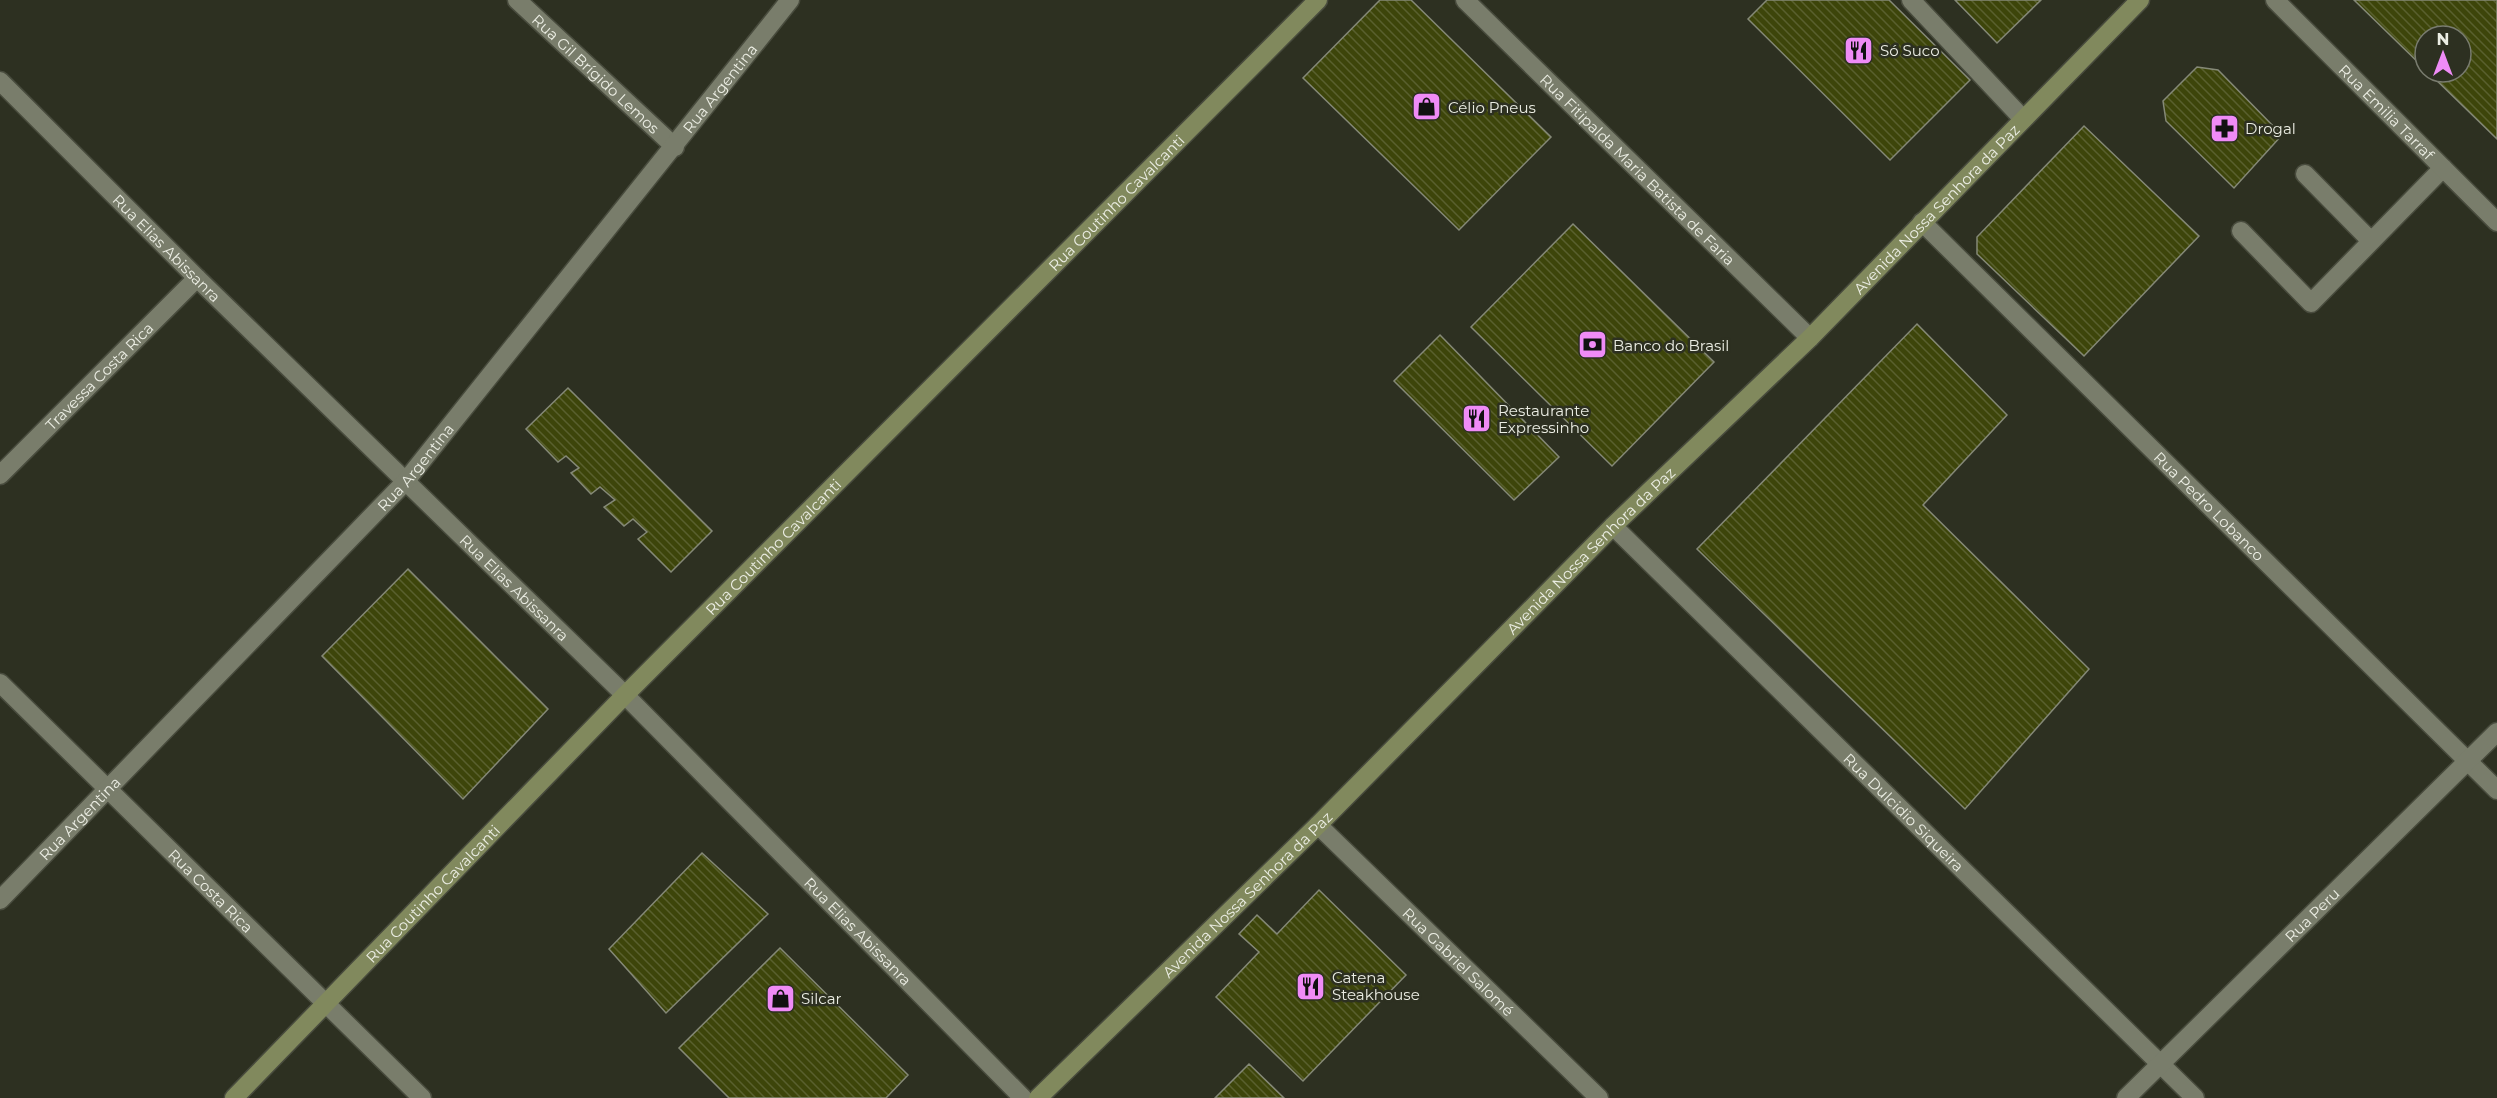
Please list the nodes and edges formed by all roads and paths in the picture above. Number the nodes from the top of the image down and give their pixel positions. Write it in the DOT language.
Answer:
graph roads {
  1 [pos="517,0"];
  2 [pos="790,0"];
  3 [pos="1318,0"];
  4 [pos="1465,0"];
  5 [pos="1911,0"];
  6 [pos="2140,0"];
  7 [pos="2275,0"];
  8 [pos="0,81"];
  9 [pos="2023,119"];
  10 [pos="675,147"];
  11 [pos="2443,168"];
  12 [pos="2305,174"];
  13 [pos="1922,222"];
  14 [pos="2497,222"];
  15 [pos="2241,231"];
  16 [pos="2371,242"];
  17 [pos="197,278"];
  18 [pos="1810,338"];
  19 [pos="0,476"];
  20 [pos="405,482"];
  21 [pos="1613,526"];
  22 [pos="0,683"];
  23 [pos="624,694"];
  24 [pos="2497,732"];
  25 [pos="2468,761"];
  26 [pos="106,788"];
  27 [pos="2497,790"];
  28 [pos="1318,825"];
  29 [pos="0,900"];
  30 [pos="326,1005"];
  31 [pos="2160,1064"];
  32 [pos="234,1098"];
  33 [pos="422,1098"];
  34 [pos="1023,1098"];
  35 [pos="1038,1098"];
  36 [pos="1599,1098"];
  37 [pos="2126,1098"];
  38 [pos="2195,1098"];
  1 -- 10 [label="street, Rua Gil Brígido Lemos"];
  2 -- 10 [label="street, Rua Argentina"];
  3 -- 23 [label="main road, Rua Coutinho Cavalcanti"];
  4 -- 18 [label="street, Rua Fitipalda Maria Batista de Faria"];
  5 -- 9 [label="street"];
  6 -- 9 [label="main road, Avenida Nossa Senhora da Paz"];
  7 -- 11 [label="street, Rua Emilia Tarraf"];
  8 -- 17 [label="street, Rua Elias Abissanra"];
  9 -- 13 [label="main road, Avenida Nossa Senhora da Paz"];
  10 -- 20 [label="street, Rua Argentina"];
  11 -- 14 [label="street, Rua Emilia Tarraf"];
  11 -- 16 [label="street"];
  12 -- 16 [label="street"];
  13 -- 18 [label="main road, Avenida Nossa Senhora da Paz"];
  13 -- 25 [label="street, Rua Pedro Lobanco"];
  15 -- 16 [label="street"];
  17 -- 19 [label="street, Travessa Costa Rica"];
  17 -- 20 [label="street, Rua Elias Abissanra"];
  18 -- 21 [label="main road, Avenida Nossa Senhora da Paz"];
  20 -- 23 [label="street, Rua Elias Abissanra"];
  20 -- 26 [label="street, Rua Argentina"];
  21 -- 28 [label="main road, Avenida Nossa Senhora da Paz"];
  21 -- 31 [label="street, Rua Dulcidio Siqueira"];
  22 -- 26 [label="street, Rua Costa Rica"];
  23 -- 30 [label="main road, Rua Coutinho Cavalcanti"];
  23 -- 34 [label="street, Rua Elias Abissanra"];
  24 -- 25 [label="street, Rua Peru"];
  25 -- 27 [label="street, Rua Pedro Lobanco"];
  25 -- 31 [label="street, Rua Peru"];
  26 -- 29 [label="street, Rua Argentina"];
  26 -- 30 [label="street, Rua Costa Rica"];
  28 -- 35 [label="main road, Avenida Nossa Senhora da Paz"];
  28 -- 36 [label="street, Rua Gabriel Salomé"];
  30 -- 32 [label="main road, Rua Coutinho Cavalcanti"];
  30 -- 33 [label="street, Rua Costa Rica"];
  31 -- 37 [label="street, Rua Peru"];
  31 -- 38 [label="street, Rua Dulcidio Siqueira"];
}
